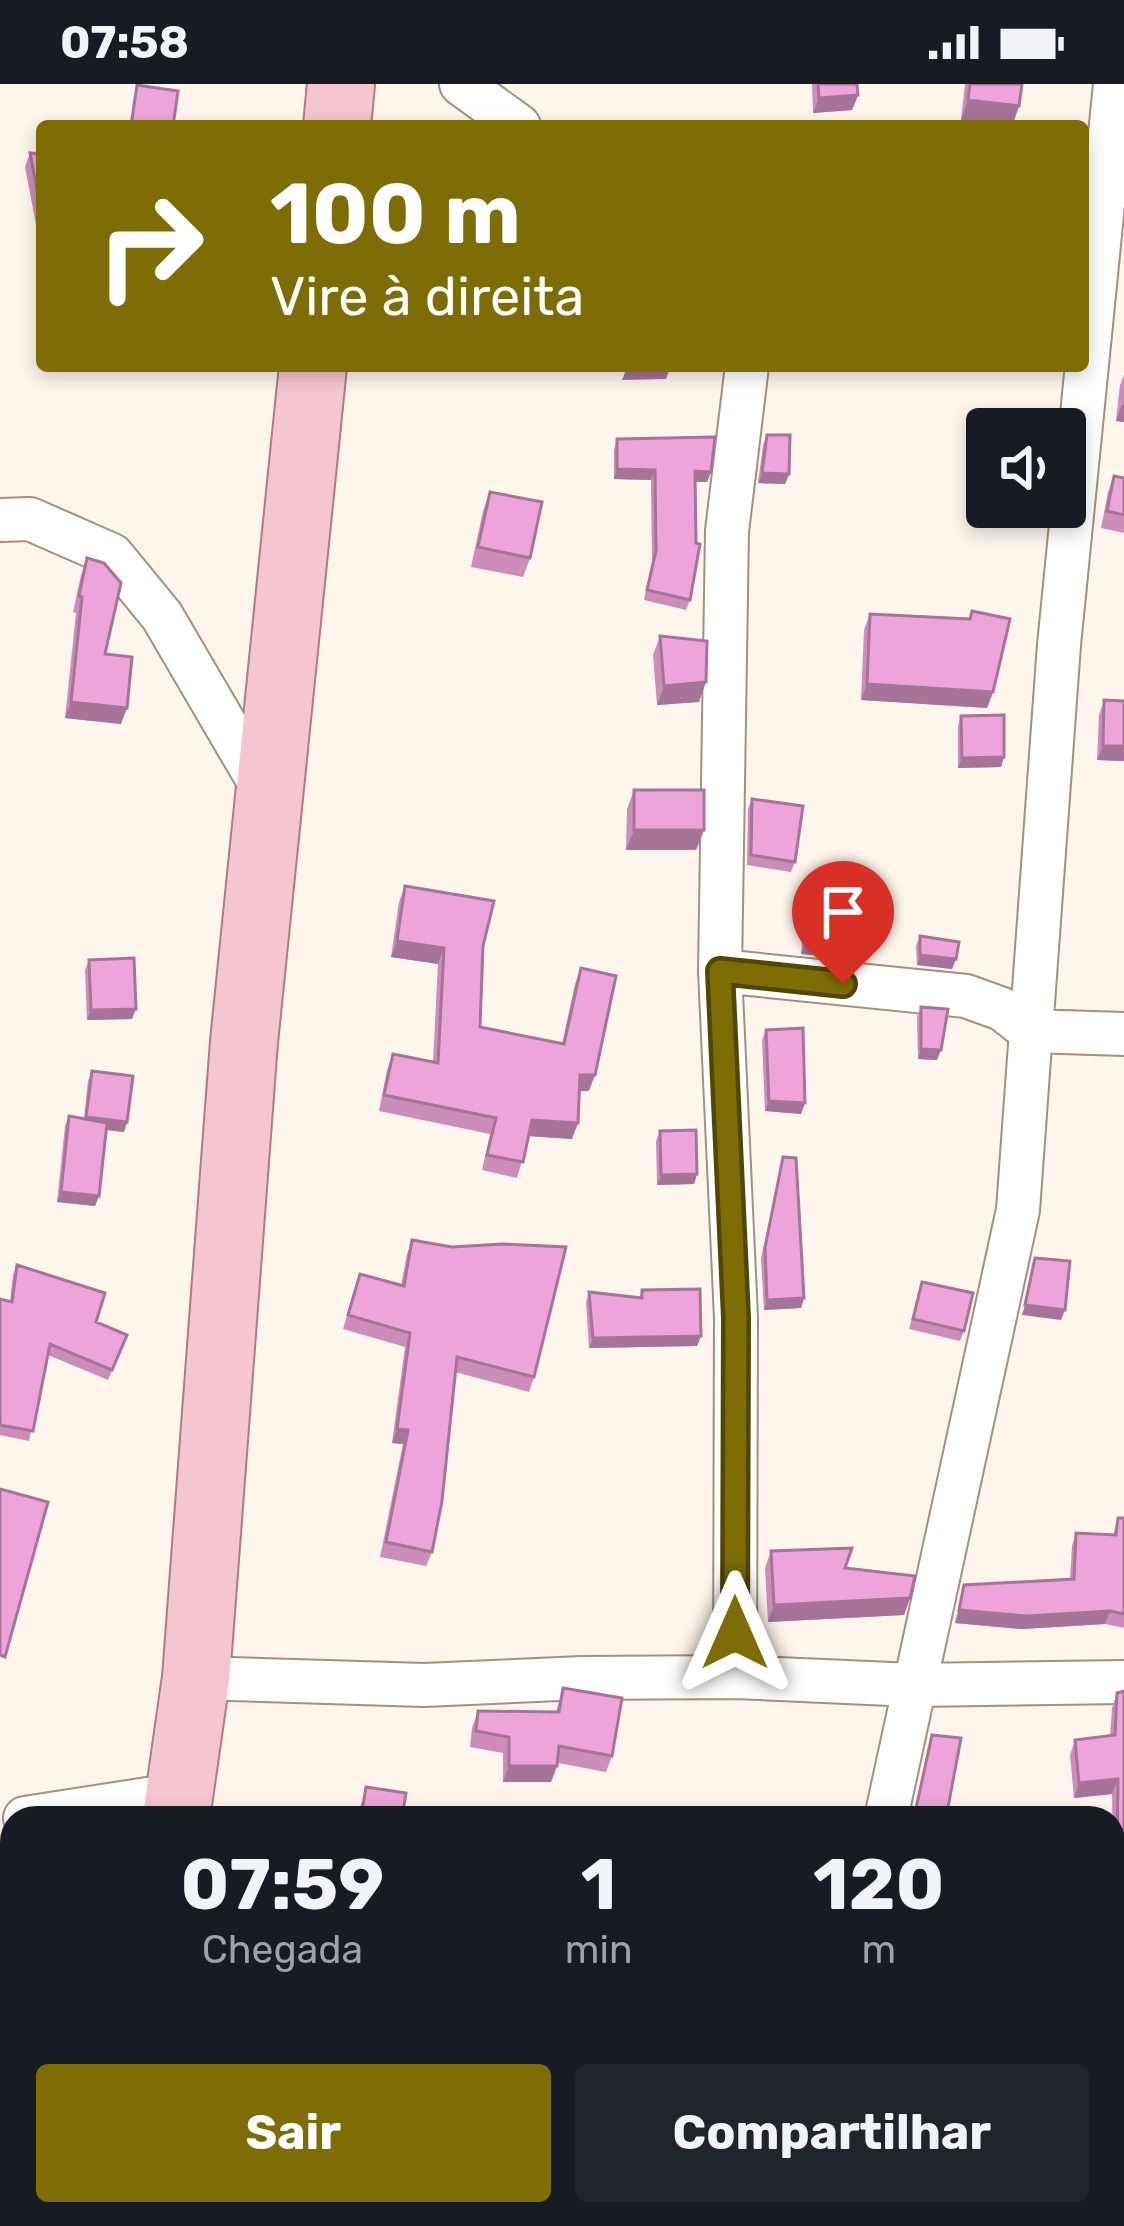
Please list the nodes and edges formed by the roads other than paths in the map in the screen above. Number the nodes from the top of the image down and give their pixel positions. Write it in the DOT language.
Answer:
graph roads {
  1 [pos="341,84"];
  2 [pos="461,84"];
  3 [pos="1115,84"];
  4 [pos="338,120"];
  5 [pos="511,120"];
  6 [pos="1089,347"];
  7 [pos="312,372"];
  8 [pos="746,372"];
  9 [pos="1087,372"];
  10 [pos="0,520"];
  11 [pos="269,800"];
  12 [pos="720,971"];
  13 [pos="1030,1031"];
  14 [pos="1124,1034"];
  15 [pos="196,1678"];
  16 [pos="735,1678"];
  17 [pos="1124,1682"];
  18 [pos="913,1684"];
  19 [pos="178,1806"];
  20 [pos="888,1806"];
  1 -- 4 [label="main road"];
  2 -- 5 [label="street"];
  3 -- 6 [label="street"];
  7 -- 11 [label="main road"];
  8 -- 12 [label="street"];
  9 -- 13 [label="street"];
  10 -- 11 [label="street"];
  11 -- 15 [label="main road"];
  12 -- 13 [label="street"];
  12 -- 16 [label="street"];
  13 -- 14 [label="street"];
  13 -- 18 [label="street"];
  15 -- 16 [label="street"];
  15 -- 19 [label="main road"];
  16 -- 18 [label="street"];
  17 -- 18 [label="street"];
  18 -- 20 [label="street"];
}
